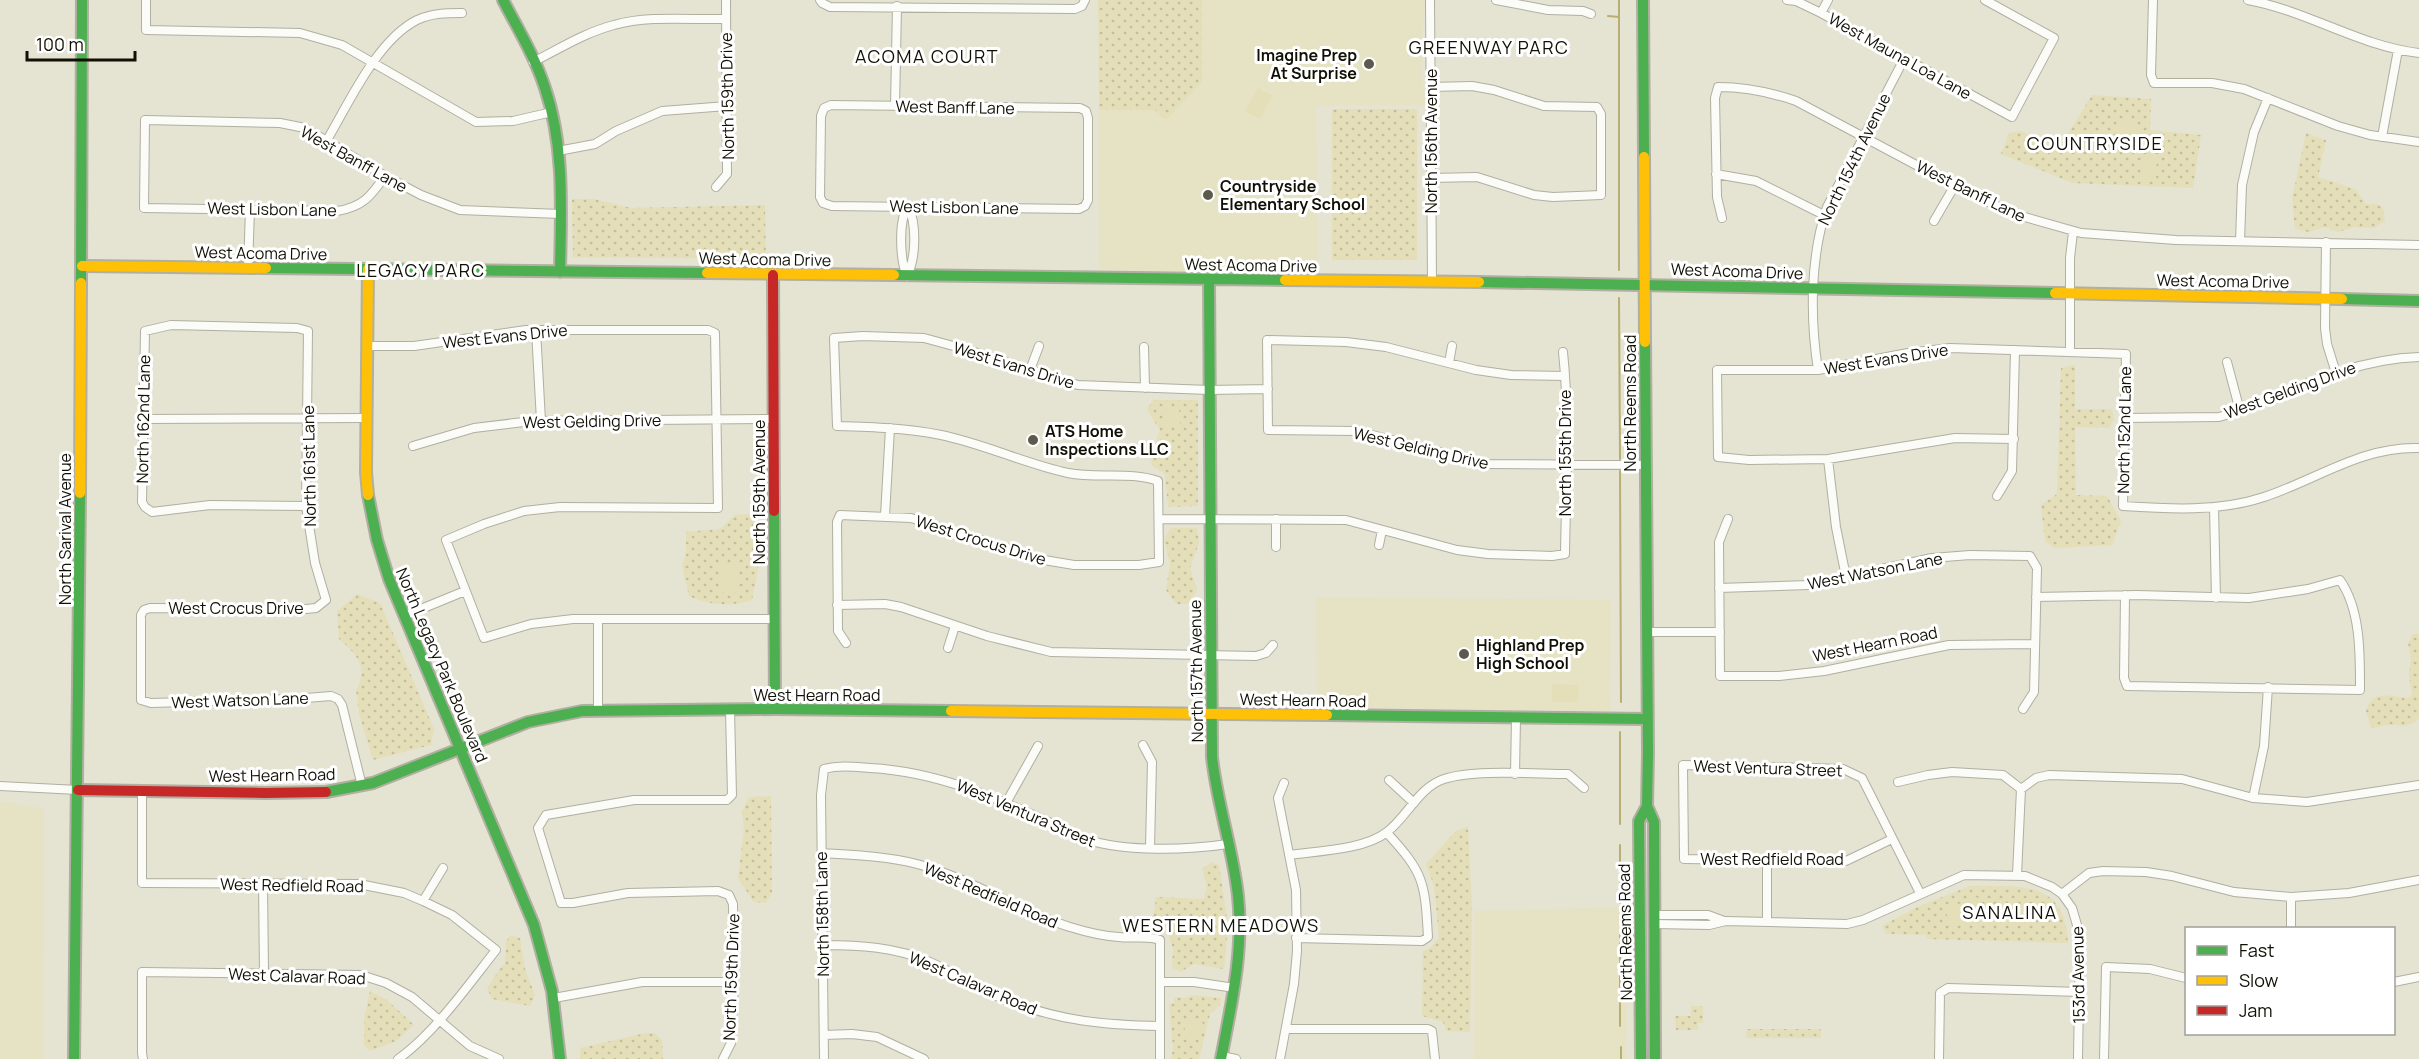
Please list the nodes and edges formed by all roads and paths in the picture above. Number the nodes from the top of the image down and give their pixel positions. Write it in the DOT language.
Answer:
graph roads {
  1 [pos="82,0"];
  2 [pos="146,0"];
  3 [pos="503,0"];
  4 [pos="726,0"];
  5 [pos="1430,0"];
  6 [pos="1496,0"];
  7 [pos="1643,0"];
  8 [pos="1787,0"];
  9 [pos="1828,0"];
  10 [pos="1985,0"];
  11 [pos="2153,0"];
  12 [pos="2248,0"];
  13 [pos="821,2"];
  14 [pos="1084,3"];
  15 [pos="897,6"];
  16 [pos="462,13"];
  17 [pos="1821,13"];
  18 [pos="1591,14"];
  19 [pos="726,19"];
  20 [pos="2398,50"];
  21 [pos="2419,52"];
  22 [pos="1904,59"];
  23 [pos="374,62"];
  24 [pos="534,62"];
  25 [pos="1430,87"];
  26 [pos="2268,98"];
  27 [pos="727,106"];
  28 [pos="895,106"];
  29 [pos="552,112"];
  30 [pos="1864,136"];
  31 [pos="2382,137"];
  32 [pos="327,140"];
  33 [pos="2419,142"];
  34 [pos="558,151"];
  35 [pos="1716,174"];
  36 [pos="386,176"];
  37 [pos="1431,178"];
  38 [pos="1955,186"];
  39 [pos="716,187"];
  40 [pos="823,203"];
  41 [pos="908,206"];
  42 [pos="1085,206"];
  43 [pos="144,208"];
  44 [pos="250,209"];
  45 [pos="561,214"];
  46 [pos="1824,215"];
  47 [pos="1722,218"];
  48 [pos="1934,221"];
  49 [pos="2073,231"];
  50 [pos="902,234"];
  51 [pos="913,234"];
  52 [pos="2240,241"];
  53 [pos="2326,242"];
  54 [pos="2419,245"];
  55 [pos="82,266"];
  56 [pos="248,268"];
  57 [pos="368,270"];
  58 [pos="560,272"];
  59 [pos="773,275"];
  60 [pos="907,276"];
  61 [pos="1209,279"];
  62 [pos="1432,282"];
  63 [pos="1645,284"];
  64 [pos="1814,288"];
  65 [pos="2070,292"];
  66 [pos="2325,299"];
  67 [pos="2419,301"];
  68 [pos="536,330"];
  69 [pos="308,331"];
  70 [pos="367,346"];
  71 [pos="1039,346"];
  72 [pos="1452,346"];
  73 [pos="1144,347"];
  74 [pos="2015,350"];
  75 [pos="2070,351"];
  76 [pos="1563,352"];
  77 [pos="2126,354"];
  78 [pos="2419,357"];
  79 [pos="2227,362"];
  80 [pos="1449,363"];
  81 [pos="1030,370"];
  82 [pos="1818,370"];
  83 [pos="2336,373"];
  84 [pos="1565,376"];
  85 [pos="1145,388"];
  86 [pos="1268,389"];
  87 [pos="1209,390"];
  88 [pos="2240,411"];
  89 [pos="307,417"];
  90 [pos="366,418"];
  91 [pos="2124,418"];
  92 [pos="143,419"];
  93 [pos="716,419"];
  94 [pos="774,419"];
  95 [pos="541,421"];
  96 [pos="890,428"];
  97 [pos="2013,439"];
  98 [pos="413,446"];
  99 [pos="2419,448"];
  100 [pos="1828,459"];
  101 [pos="1566,465"];
  102 [pos="1645,465"];
  103 [pos="1997,496"];
  104 [pos="306,506"];
  105 [pos="2214,507"];
  106 [pos="885,516"];
  107 [pos="1209,518"];
  108 [pos="1159,519"];
  109 [pos="1275,519"];
  110 [pos="1728,519"];
  111 [pos="1382,530"];
  112 [pos="1379,545"];
  113 [pos="1276,547"];
  114 [pos="1846,577"];
  115 [pos="1719,588"];
  116 [pos="465,591"];
  117 [pos="2125,596"];
  118 [pos="2036,597"];
  119 [pos="2216,598"];
  120 [pos="326,600"];
  121 [pos="837,605"];
  122 [pos="404,616"];
  123 [pos="598,619"];
  124 [pos="775,619"];
  125 [pos="956,626"];
  126 [pos="1647,632"];
  127 [pos="1719,632"];
  128 [pos="846,643"];
  129 [pos="2035,644"];
  130 [pos="1273,645"];
  131 [pos="948,648"];
  132 [pos="1211,656"];
  133 [pos="2268,687"];
  134 [pos="141,700"];
  135 [pos="775,709"];
  136 [pos="598,710"];
  137 [pos="730,710"];
  138 [pos="2023,710"];
  139 [pos="1211,714"];
  140 [pos="1516,718"];
  141 [pos="1647,719"];
  142 [pos="1143,745"];
  143 [pos="1038,746"];
  144 [pos="460,748"];
  145 [pos="825,769"];
  146 [pos="1515,774"];
  147 [pos="1389,780"];
  148 [pos="1898,782"];
  149 [pos="1284,783"];
  150 [pos="2419,785"];
  151 [pos="0,786"];
  152 [pos="362,786"];
  153 [pos="1584,788"];
  154 [pos="2021,789"];
  155 [pos="78,790"];
  156 [pos="142,791"];
  157 [pos="2253,798"];
  158 [pos="1006,803"];
  159 [pos="1414,803"];
  160 [pos="1647,806"];
  161 [pos="1386,833"];
  162 [pos="1893,840"];
  163 [pos="1228,844"];
  164 [pos="1150,847"];
  165 [pos="822,853"];
  166 [pos="1289,855"];
  167 [pos="1684,859"];
  168 [pos="1767,860"];
  169 [pos="443,868"];
  170 [pos="2017,875"];
  171 [pos="2419,880"];
  172 [pos="263,883"];
  173 [pos="1920,893"];
  174 [pos="2062,894"];
  175 [pos="2291,897"];
  176 [pos="423,901"];
  177 [pos="1654,920"];
  178 [pos="1767,922"];
  179 [pos="2291,927"];
  180 [pos="1296,939"];
  181 [pos="823,945"];
  182 [pos="264,973"];
  183 [pos="2419,977"];
  184 [pos="2185,978"];
  185 [pos="734,982"];
  186 [pos="1160,982"];
  187 [pos="2395,982"];
  188 [pos="1235,988"];
  189 [pos="2080,992"];
  190 [pos="554,998"];
  191 [pos="439,1020"];
  192 [pos="1160,1026"];
  193 [pos="1286,1029"];
  194 [pos="824,1035"];
  195 [pos="1221,1057"];
  196 [pos="75,1059"];
  197 [pos="143,1059"];
  198 [pos="398,1059"];
  199 [pos="499,1059"];
  200 [pos="560,1059"];
  201 [pos="723,1059"];
  202 [pos="824,1059"];
  203 [pos="924,1059"];
  204 [pos="1160,1059"];
  205 [pos="1236,1059"];
  206 [pos="1280,1059"];
  207 [pos="1435,1059"];
  208 [pos="1641,1059"];
  209 [pos="1655,1059"];
  210 [pos="1939,1059"];
  211 [pos="2078,1059"];
  212 [pos="2104,1059"];
  1 -- 55 [label="street, North Sarival Avenue"];
  2 -- 23 [label="street"];
  3 -- 24 [label="street"];
  4 -- 19 [label="street, North 159th Drive"];
  5 -- 25 [label="street, North 156th Avenue"];
  6 -- 18 [label="street"];
  7 -- 63 [label="street, North Reems Road"];
  8 -- 17 [label="street, West Mauna Loa Lane"];
  9 -- 17 [label="street"];
  10 -- 22 [label="street, West Mauna Loa Lane"];
  11 -- 26 [label="street"];
  12 -- 20 [label="street"];
  13 -- 15 [label="street"];
  14 -- 15 [label="street"];
  15 -- 28 [label="street"];
  16 -- 23 [label="street"];
  17 -- 22 [label="street, West Mauna Loa Lane"];
  19 -- 24 [label="street"];
  19 -- 27 [label="street, North 159th Drive"];
  20 -- 21 [label="street"];
  20 -- 31 [label="street"];
  22 -- 30 [label="street, North 154th Avenue"];
  23 -- 29 [label="street"];
  23 -- 32 [label="street"];
  24 -- 29 [label="street"];
  25 -- 37 [label="street, North 156th Avenue"];
  25 -- 37 [label="street"];
  26 -- 31 [label="street"];
  26 -- 52 [label="street"];
  27 -- 34 [label="street"];
  27 -- 39 [label="street, North 159th Drive"];
  28 -- 40 [label="street, West Banff Lane"];
  28 -- 42 [label="street, West Banff Lane"];
  29 -- 34 [label="street"];
  30 -- 35 [label="street, West Banff Lane"];
  30 -- 38 [label="street, West Banff Lane"];
  30 -- 46 [label="street, North 154th Avenue"];
  31 -- 33 [label="street"];
  32 -- 36 [label="street, West Banff Lane"];
  32 -- 43 [label="street, West Banff Lane"];
  34 -- 45 [label="street"];
  35 -- 46 [label="street"];
  35 -- 47 [label="street"];
  36 -- 44 [label="street, West Lisbon Lane"];
  36 -- 45 [label="street, West Banff Lane"];
  37 -- 62 [label="street, North 156th Avenue"];
  38 -- 48 [label="street"];
  38 -- 49 [label="street, West Banff Lane"];
  40 -- 41 [label="street, West Lisbon Lane"];
  41 -- 42 [label="street, West Lisbon Lane"];
  41 -- 50 [label="street"];
  41 -- 51 [label="street"];
  43 -- 44 [label="street, West Lisbon Lane"];
  44 -- 56 [label="street"];
  45 -- 58 [label="street"];
  46 -- 64 [label="street, North 154th Avenue"];
  49 -- 52 [label="street, West Banff Lane"];
  49 -- 65 [label="street"];
  50 -- 51 [label="street"];
  50 -- 60 [label="street"];
  51 -- 60 [label="street"];
  52 -- 53 [label="street, West Banff Lane"];
  53 -- 54 [label="street, West Banff Lane"];
  53 -- 66 [label="street"];
  55 -- 56 [label="street, West Acoma Drive"];
  55 -- 155 [label="street, North Sarival Avenue"];
  56 -- 57 [label="street, West Acoma Drive"];
  57 -- 58 [label="street, West Acoma Drive"];
  57 -- 70 [label="street, North Legacy Park Boulevard"];
  58 -- 59 [label="street, West Acoma Drive"];
  59 -- 60 [label="street, West Acoma Drive"];
  59 -- 94 [label="street, North 159th Avenue"];
  60 -- 61 [label="street, West Acoma Drive"];
  61 -- 62 [label="street, West Acoma Drive"];
  61 -- 87 [label="street, North 157th Avenue"];
  62 -- 63 [label="street, West Acoma Drive"];
  63 -- 64 [label="street, West Acoma Drive"];
  63 -- 102 [label="street, North Reems Road"];
  64 -- 65 [label="street, West Acoma Drive"];
  64 -- 82 [label="street, North 154th Avenue"];
  65 -- 66 [label="street, West Acoma Drive"];
  65 -- 75 [label="street"];
  66 -- 67 [label="street, West Acoma Drive"];
  66 -- 83 [label="street"];
  68 -- 70 [label="street, West Evans Drive"];
  68 -- 93 [label="street, West Evans Drive"];
  68 -- 95 [label="street"];
  69 -- 89 [label="street, North 161st Lane"];
  69 -- 92 [label="street, North 162nd Lane"];
  70 -- 90 [label="street, North Legacy Park Boulevard"];
  71 -- 81 [label="street"];
  72 -- 80 [label="street"];
  73 -- 85 [label="street"];
  74 -- 75 [label="street, West Evans Drive"];
  74 -- 82 [label="street, West Evans Drive"];
  74 -- 97 [label="street"];
  75 -- 77 [label="street, West Evans Drive"];
  76 -- 84 [label="street, North 155th Drive"];
  77 -- 91 [label="street, North 152nd Lane"];
  78 -- 83 [label="street, West Gelding Drive"];
  79 -- 88 [label="street"];
  80 -- 84 [label="street"];
  80 -- 86 [label="street"];
  81 -- 85 [label="street, West Evans Drive"];
  81 -- 96 [label="street, West Evans Drive"];
  82 -- 100 [label="street, West Evans Drive"];
  83 -- 88 [label="street, West Gelding Drive"];
  84 -- 101 [label="street, North 155th Drive"];
  85 -- 87 [label="street, West Evans Drive"];
  86 -- 87 [label="street, West Evans Drive"];
  86 -- 101 [label="street, West Gelding Drive"];
  87 -- 107 [label="street, North 157th Avenue"];
  88 -- 91 [label="street, West Gelding Drive"];
  89 -- 90 [label="street"];
  89 -- 92 [label="street"];
  89 -- 104 [label="street, North 161st Lane"];
  90 -- 122 [label="street, North Legacy Park Boulevard"];
  91 -- 105 [label="street, North 152nd Lane"];
  92 -- 104 [label="street, North 162nd Lane"];
  93 -- 94 [label="street, West Gelding Drive"];
  93 -- 95 [label="street, West Gelding Drive"];
  93 -- 116 [label="street"];
  94 -- 124 [label="street, North 159th Avenue"];
  95 -- 98 [label="street, West Gelding Drive"];
  96 -- 106 [label="street"];
  96 -- 108 [label="street"];
  97 -- 100 [label="street"];
  97 -- 103 [label="street"];
  99 -- 105 [label="street"];
  100 -- 114 [label="street"];
  101 -- 102 [label="street, West Gelding Drive"];
  101 -- 111 [label="street, North 155th Drive"];
  102 -- 126 [label="street, North Reems Road"];
  104 -- 120 [label="street, North 161st Lane"];
  105 -- 119 [label="street"];
  106 -- 108 [label="street, West Crocus Drive"];
  106 -- 121 [label="street, West Crocus Drive"];
  107 -- 108 [label="street"];
  107 -- 109 [label="street"];
  107 -- 132 [label="street, North 157th Avenue"];
  109 -- 111 [label="street"];
  109 -- 113 [label="street"];
  110 -- 115 [label="street"];
  111 -- 112 [label="street"];
  114 -- 115 [label="street, West Watson Lane"];
  114 -- 118 [label="street, West Watson Lane"];
  115 -- 127 [label="street"];
  116 -- 122 [label="street"];
  116 -- 123 [label="street"];
  117 -- 118 [label="street"];
  117 -- 119 [label="street"];
  117 -- 133 [label="street"];
  118 -- 129 [label="street"];
  119 -- 133 [label="street"];
  120 -- 134 [label="street, West Crocus Drive"];
  121 -- 125 [label="street"];
  121 -- 128 [label="street"];
  122 -- 144 [label="street, North Legacy Park Boulevard"];
  123 -- 124 [label="street"];
  123 -- 136 [label="street"];
  124 -- 135 [label="street, North 159th Avenue"];
  125 -- 131 [label="street"];
  125 -- 132 [label="street"];
  126 -- 127 [label="street"];
  126 -- 141 [label="street, North Reems Road"];
  127 -- 129 [label="street, West Hearn Road"];
  129 -- 138 [label="street"];
  130 -- 132 [label="street"];
  132 -- 139 [label="street, North 157th Avenue"];
  133 -- 157 [label="street"];
  134 -- 152 [label="street, West Watson Lane"];
  135 -- 137 [label="street, West Hearn Road"];
  135 -- 139 [label="street, West Hearn Road"];
  136 -- 137 [label="street, West Hearn Road"];
  136 -- 144 [label="street, West Hearn Road"];
  137 -- 185 [label="street, North 159th Drive"];
  139 -- 140 [label="street, West Hearn Road"];
  139 -- 163 [label="street, North 157th Avenue"];
  140 -- 141 [label="street, West Hearn Road"];
  140 -- 146 [label="street"];
  141 -- 160 [label="street, North Reems Road"];
  142 -- 164 [label="street"];
  143 -- 158 [label="street"];
  144 -- 152 [label="street, West Hearn Road"];
  144 -- 190 [label="street, North Legacy Park Boulevard"];
  145 -- 158 [label="street, West Ventura Street"];
  145 -- 165 [label="street, North 158th Lane"];
  146 -- 153 [label="street"];
  146 -- 159 [label="street"];
  147 -- 159 [label="street"];
  148 -- 154 [label="street"];
  149 -- 166 [label="street"];
  150 -- 157 [label="street"];
  151 -- 155 [label="street, West Hearn Road"];
  152 -- 156 [label="street, West Hearn Road"];
  154 -- 157 [label="street"];
  154 -- 170 [label="street"];
  155 -- 156 [label="street, West Hearn Road"];
  155 -- 196 [label="street, North Sarival Avenue"];
  156 -- 172 [label="street, West Redfield Road"];
  158 -- 164 [label="street, West Ventura Street"];
  159 -- 161 [label="street"];
  160 -- 177 [label="street, North Reems Road"];
  160 -- 208 [label="street, North Reems Road"];
  161 -- 166 [label="street"];
  161 -- 180 [label="street"];
  162 -- 167 [label="street, West Ventura Street"];
  162 -- 168 [label="street, West Redfield Road"];
  162 -- 173 [label="street"];
  163 -- 164 [label="street, West Ventura Street"];
  163 -- 188 [label="street, North 157th Avenue"];
  165 -- 181 [label="street, North 158th Lane"];
  165 -- 186 [label="street, West Redfield Road"];
  166 -- 180 [label="street"];
  167 -- 168 [label="street, West Redfield Road"];
  168 -- 178 [label="street"];
  169 -- 176 [label="street"];
  170 -- 173 [label="street"];
  170 -- 174 [label="street"];
  171 -- 175 [label="street"];
  172 -- 176 [label="street, West Redfield Road"];
  172 -- 182 [label="street"];
  173 -- 178 [label="street"];
  174 -- 175 [label="street"];
  174 -- 189 [label="street, 153rd Avenue"];
  175 -- 179 [label="street"];
  176 -- 191 [label="street, West Redfield Road"];
  177 -- 178 [label="street"];
  177 -- 209 [label="street, North Reems Road"];
  180 -- 193 [label="street"];
  181 -- 192 [label="street, West Calavar Road"];
  181 -- 194 [label="street, North 158th Lane"];
  182 -- 191 [label="street, West Calavar Road"];
  182 -- 197 [label="street, West Calavar Road"];
  183 -- 187 [label="street"];
  184 -- 212 [label="street"];
  185 -- 190 [label="street"];
  185 -- 201 [label="street, North 159th Drive"];
  186 -- 188 [label="street"];
  186 -- 192 [label="street"];
  188 -- 195 [label="street, North 157th Avenue"];
  189 -- 210 [label="street"];
  189 -- 211 [label="street, 153rd Avenue"];
  190 -- 200 [label="street, North Legacy Park Boulevard"];
  191 -- 198 [label="street"];
  191 -- 199 [label="street, West Calavar Road"];
  192 -- 204 [label="street"];
  193 -- 206 [label="street"];
  193 -- 207 [label="street"];
  194 -- 202 [label="street, North 158th Lane"];
  194 -- 203 [label="street"];
  195 -- 205 [label="street"];
}
